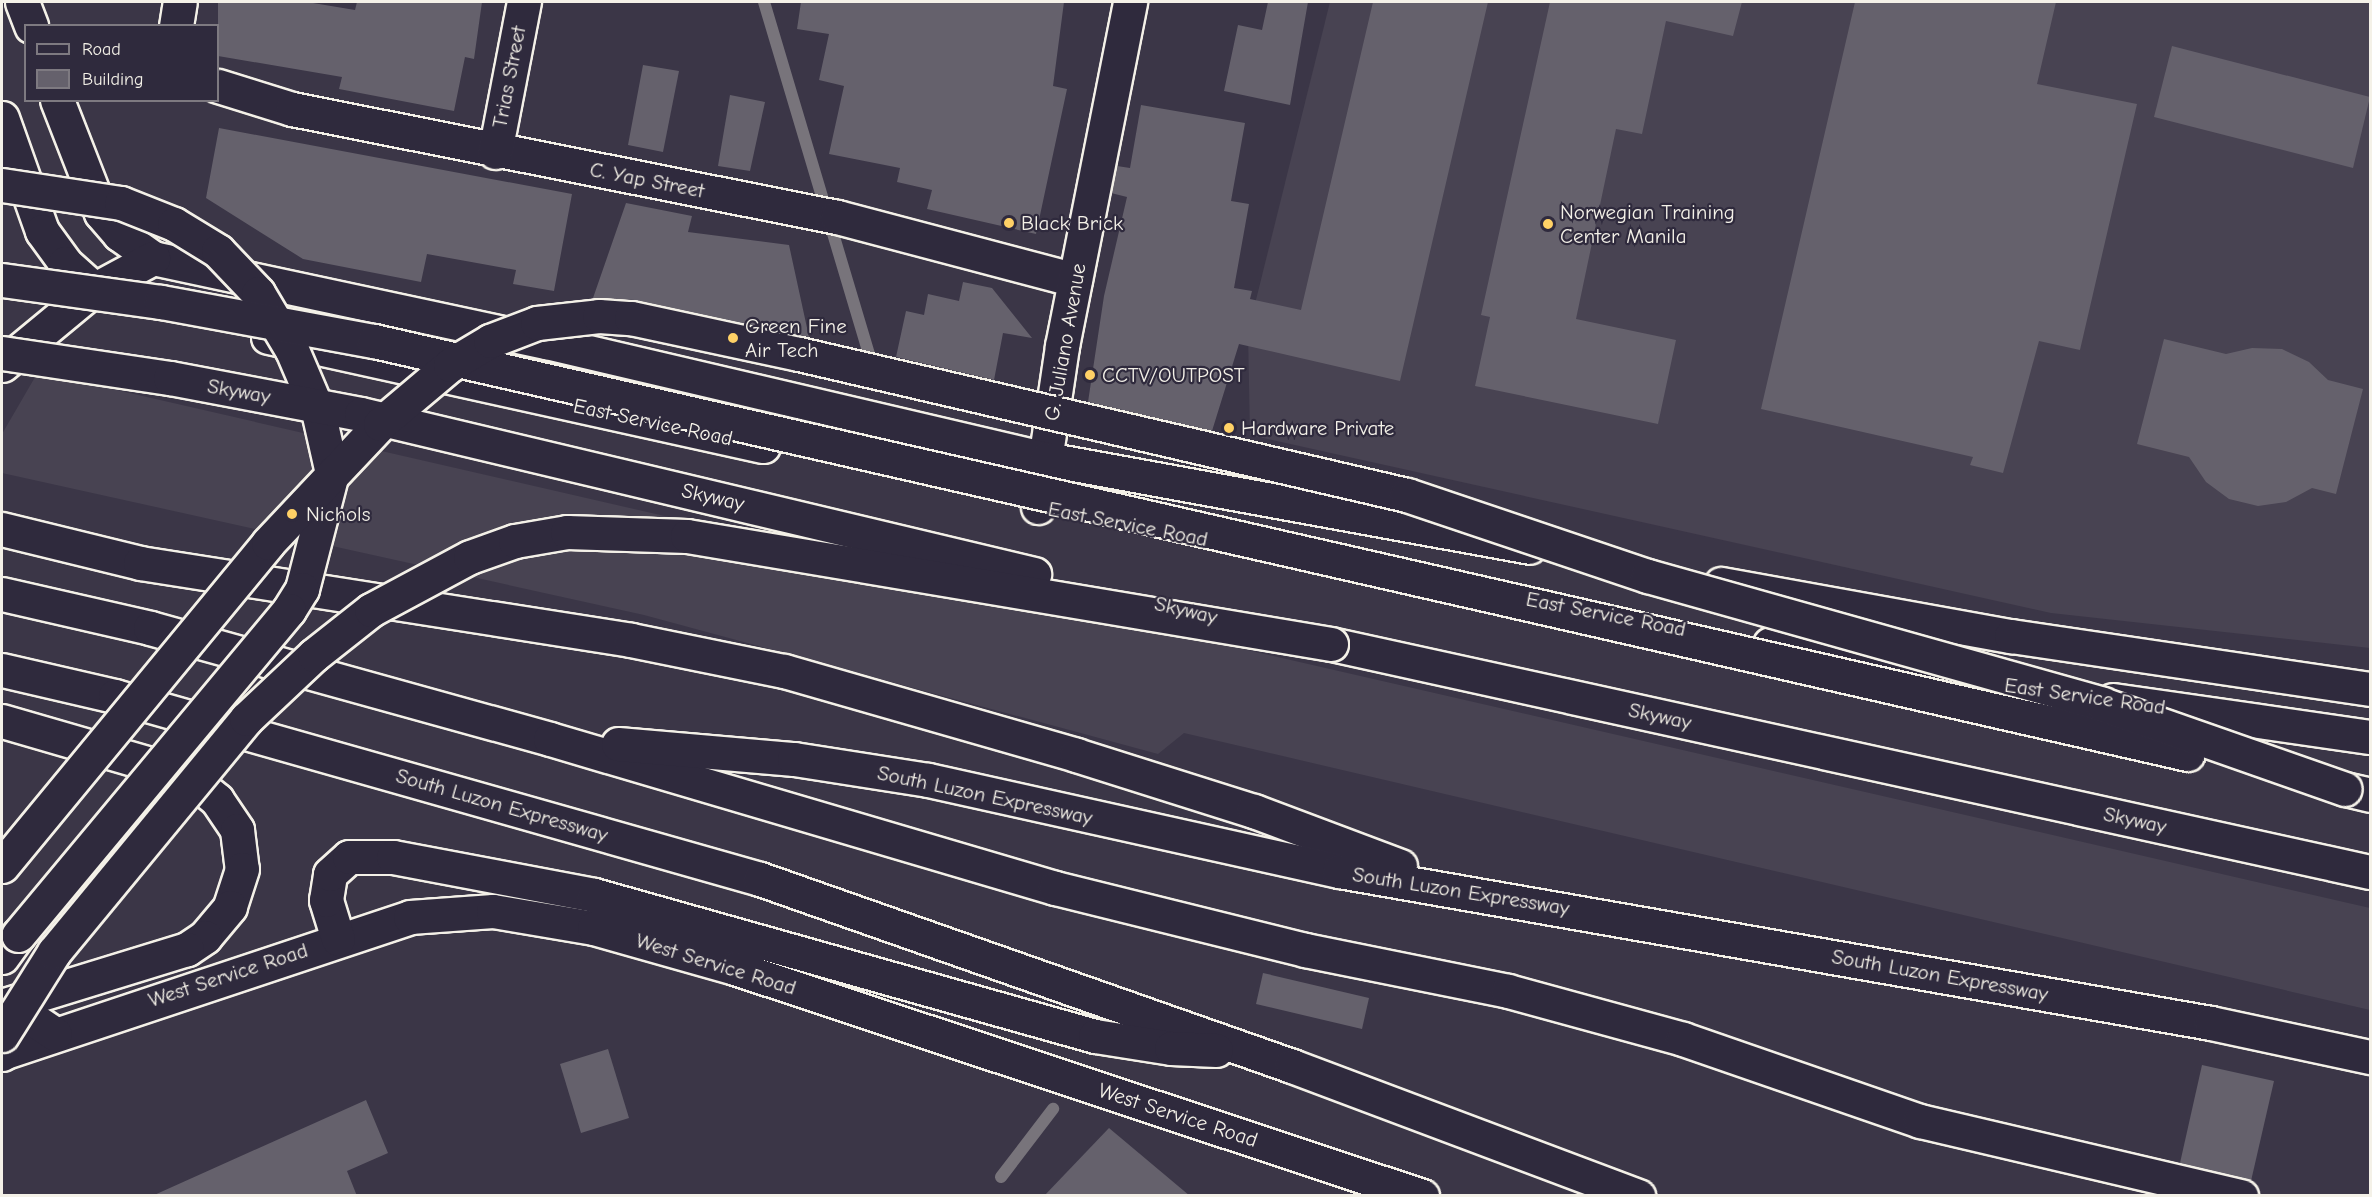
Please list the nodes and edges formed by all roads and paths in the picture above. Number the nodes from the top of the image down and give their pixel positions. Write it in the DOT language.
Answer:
graph roads {
  1 [pos="22,2"];
  2 [pos="180,2"];
  3 [pos="524,2"];
  4 [pos="1131,2"];
  5 [pos="30,24"];
  6 [pos="176,24"];
  7 [pos="219,86"];
  8 [pos="58,102"];
  9 [pos="2,118"];
  10 [pos="495,152"];
  11 [pos="2,185"];
  12 [pos="153,258"];
  13 [pos="2,280"];
  14 [pos="1075,280"];
  15 [pos="94,289"];
  16 [pos="2,345"];
  17 [pos="2,353"];
  18 [pos="2,365"];
  19 [pos="1046,459"];
  20 [pos="1038,507"];
  21 [pos="2,529"];
  22 [pos="2,594"];
  23 [pos="1331,644"];
  24 [pos="2,670"];
  25 [pos="2297,678"];
  26 [pos="2370,689"];
  27 [pos="2,721"];
  28 [pos="2286,723"];
  29 [pos="2370,737"];
  30 [pos="550,738"];
  31 [pos="2358,792"];
  32 [pos="2,866"];
  33 [pos="2370,872"];
  34 [pos="1470,891"];
  35 [pos="338,939"];
  36 [pos="2,957"];
  37 [pos="6,1005"];
  38 [pos="55,1034"];
  39 [pos="2,1035"];
  40 [pos="1251,1051"];
  41 [pos="2,1053"];
  42 [pos="2370,1057"];
  43 [pos="1422,1196"];
  44 [pos="1638,1196"];
  45 [pos="2241,1196"];
  1 -- 5 [label="main road"];
  2 -- 6 [label="main road"];
  3 -- 10 [label="main road, Trias Street"];
  4 -- 14 [label="main road, G. Juliano Avenue"];
  7 -- 10 [label="main road, C. Yap Street"];
  8 -- 12 [label="main road"];
  9 -- 15 [label="main road, East Service Road"];
  10 -- 14 [label="main road, C. Yap Street"];
  11 -- 36 [label="main road, bridge"];
  12 -- 15 [label="main road"];
  12 -- 19 [label="main road"];
  13 -- 31 [label="main road, bridge"];
  14 -- 19 [label="main road, G. Juliano Avenue"];
  15 -- 16 [label="main road"];
  15 -- 18 [label="main road"];
  15 -- 20 [label="main road, East Service Road"];
  17 -- 23 [label="main road, Skyway, bridge"];
  19 -- 20 [label="main road, G. Juliano Avenue"];
  19 -- 25 [label="main road"];
  20 -- 28 [label="main road, East Service Road"];
  21 -- 34 [label="main road"];
  22 -- 30 [label="main road, South Luzon Expressway"];
  23 -- 33 [label="main road, Skyway"];
  23 -- 39 [label="main road, bridge"];
  24 -- 40 [label="main road, South Luzon Expressway"];
  25 -- 26 [label="main road"];
  25 -- 28 [label="main road"];
  27 -- 37 [label="main road"];
  28 -- 29 [label="main road, East Service Road"];
  30 -- 34 [label="main road, South Luzon Expressway"];
  30 -- 45 [label="main road, South Luzon Expressway"];
  31 -- 32 [label="main road, bridge"];
  34 -- 42 [label="main road, South Luzon Expressway"];
  35 -- 38 [label="main road, West Service Road"];
  35 -- 40 [label="main road"];
  35 -- 43 [label="main road, West Service Road"];
  37 -- 38 [label="main road"];
  38 -- 41 [label="main road, West Service Road"];
  40 -- 44 [label="main road, South Luzon Expressway"];
}
